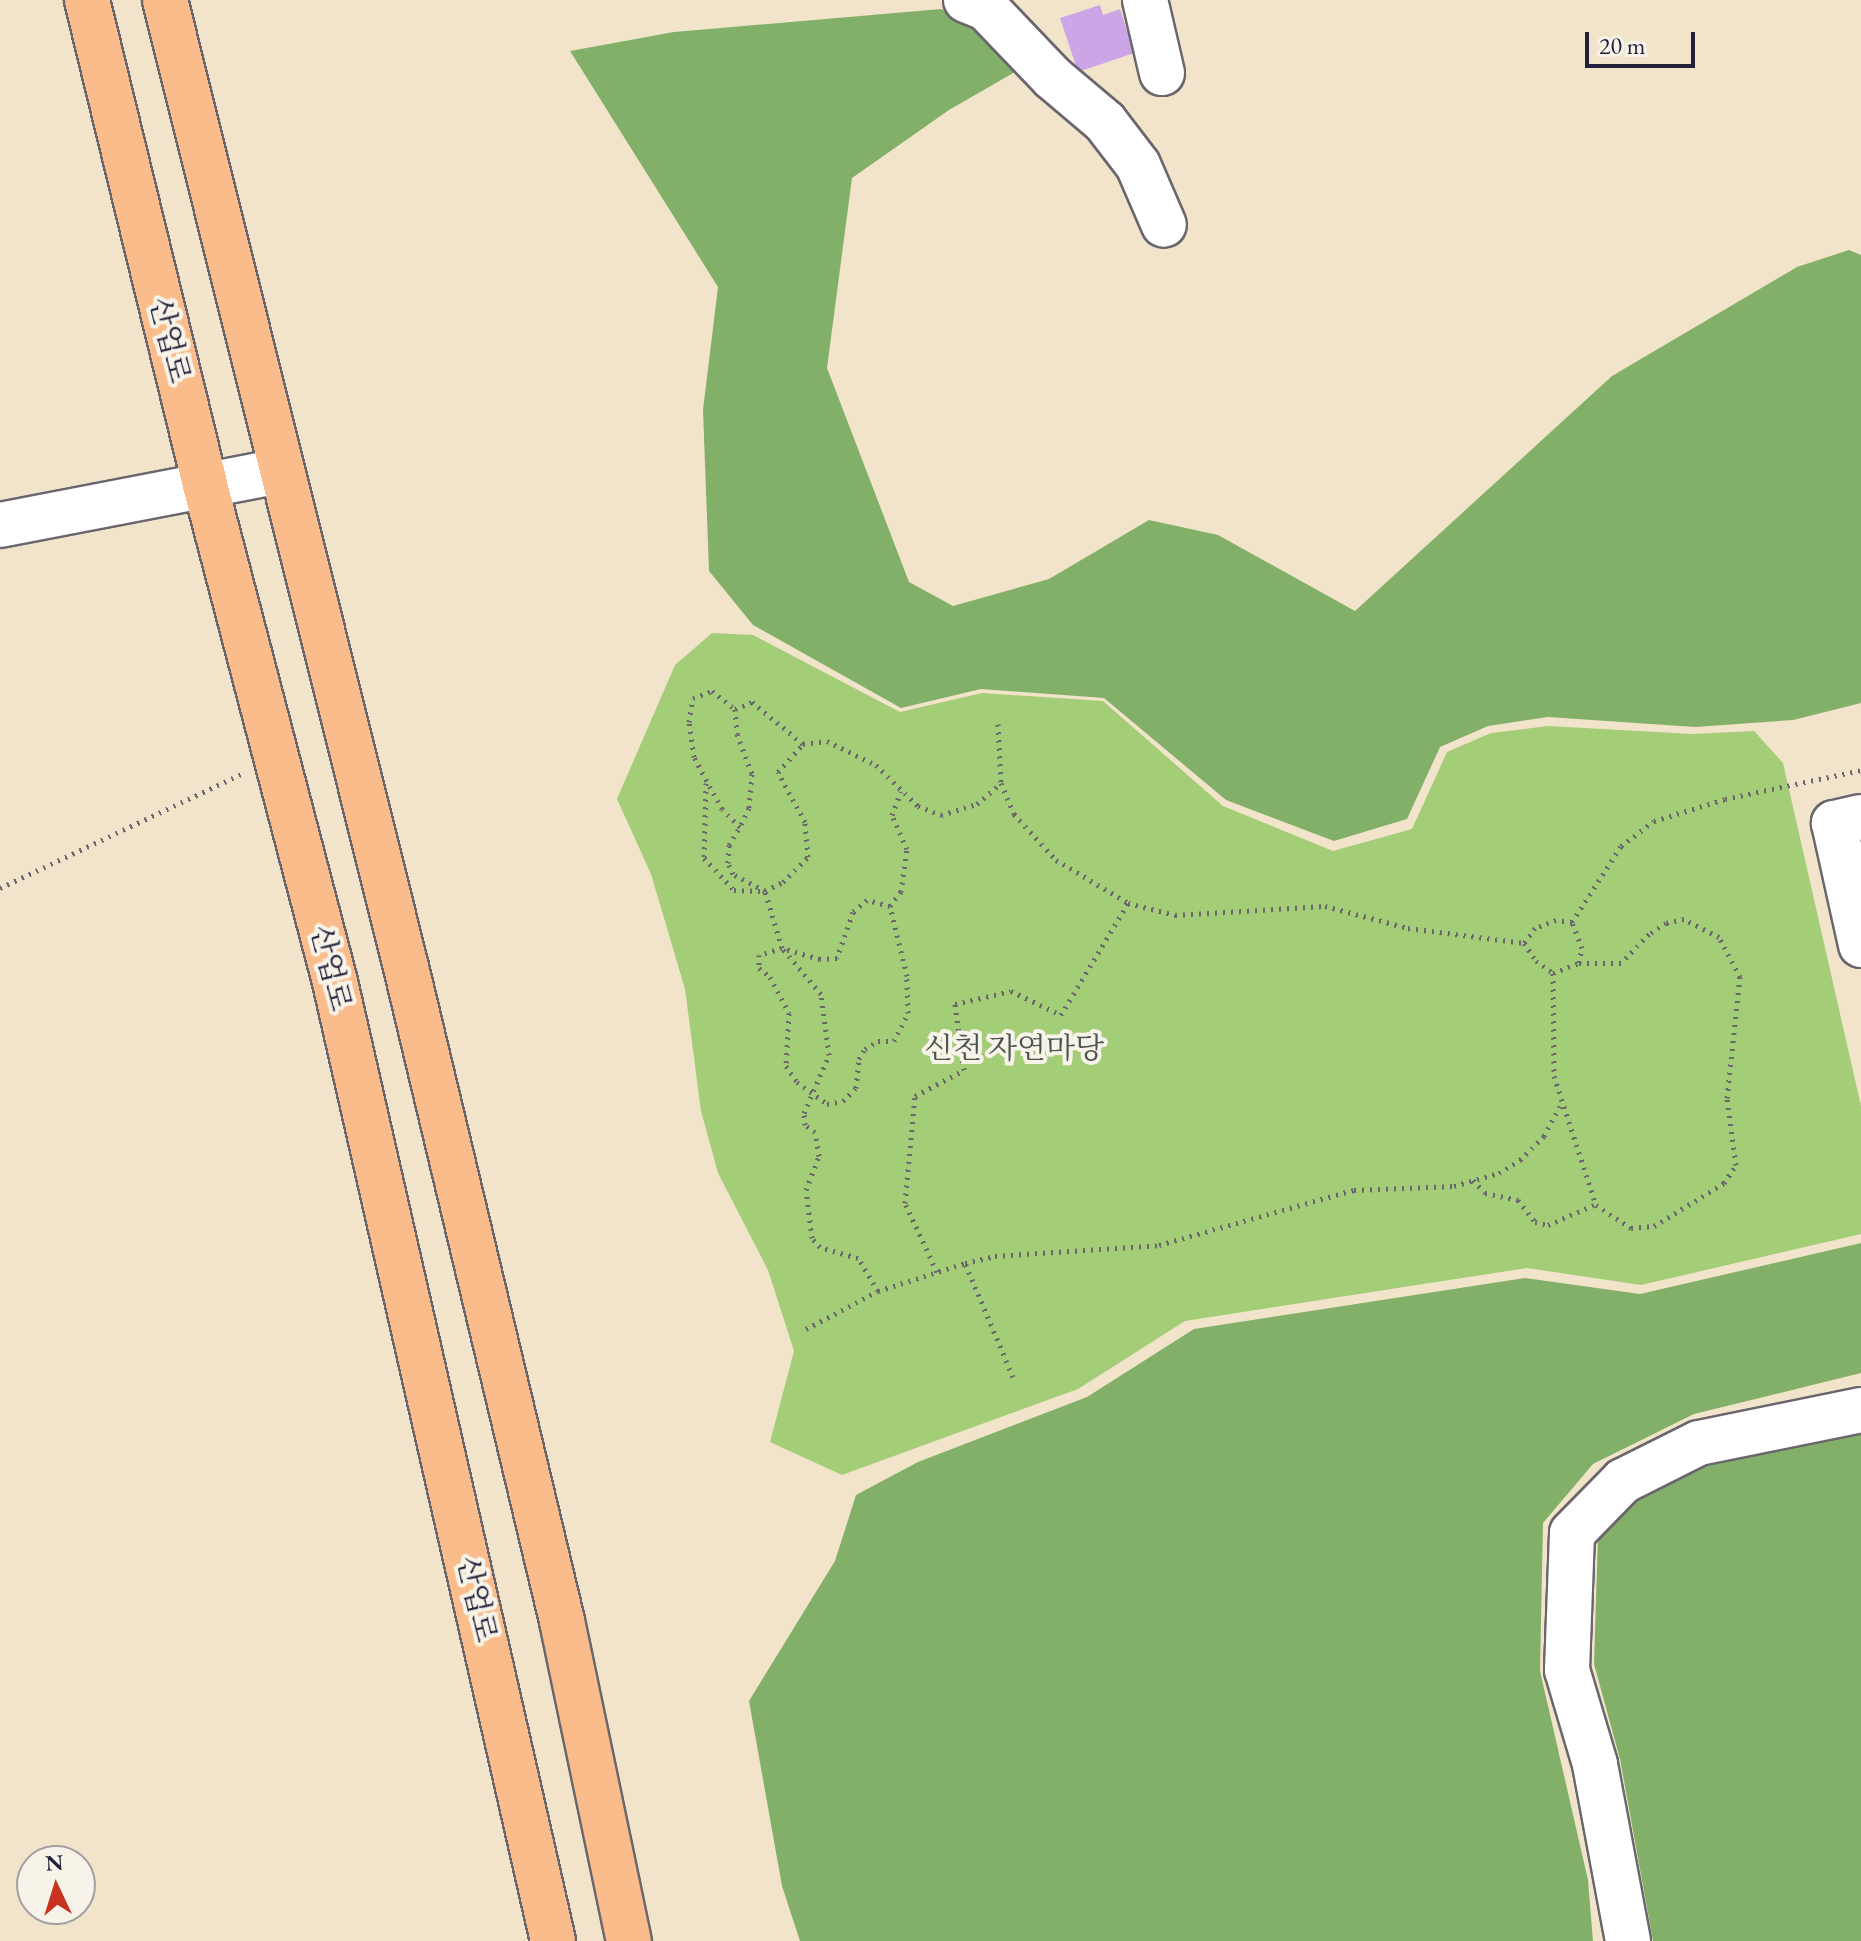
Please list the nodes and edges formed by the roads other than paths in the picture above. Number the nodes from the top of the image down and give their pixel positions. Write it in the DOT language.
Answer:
graph roads {
  1 [pos="87,0"];
  2 [pos="165,0"];
  3 [pos="966,0"];
  4 [pos="1145,0"];
  5 [pos="1162,73"];
  6 [pos="1164,225"];
  7 [pos="280,471"];
  8 [pos="205,485"];
  9 [pos="0,525"];
  10 [pos="1861,817"];
  11 [pos="1861,945"];
  12 [pos="1861,1410"];
  13 [pos="553,1941"];
  14 [pos="629,1941"];
  15 [pos="1628,1941"];
  1 -- 8 [label="main road, 산업로"];
  2 -- 7 [label="main road"];
  3 -- 6 [label="street"];
  4 -- 5 [label="street"];
  7 -- 8 [label="street"];
  7 -- 14 [label="main road"];
  8 -- 9 [label="street"];
  8 -- 13 [label="main road, 산업로"];
  10 -- 11 [label="street"];
  12 -- 15 [label="street"];
}
